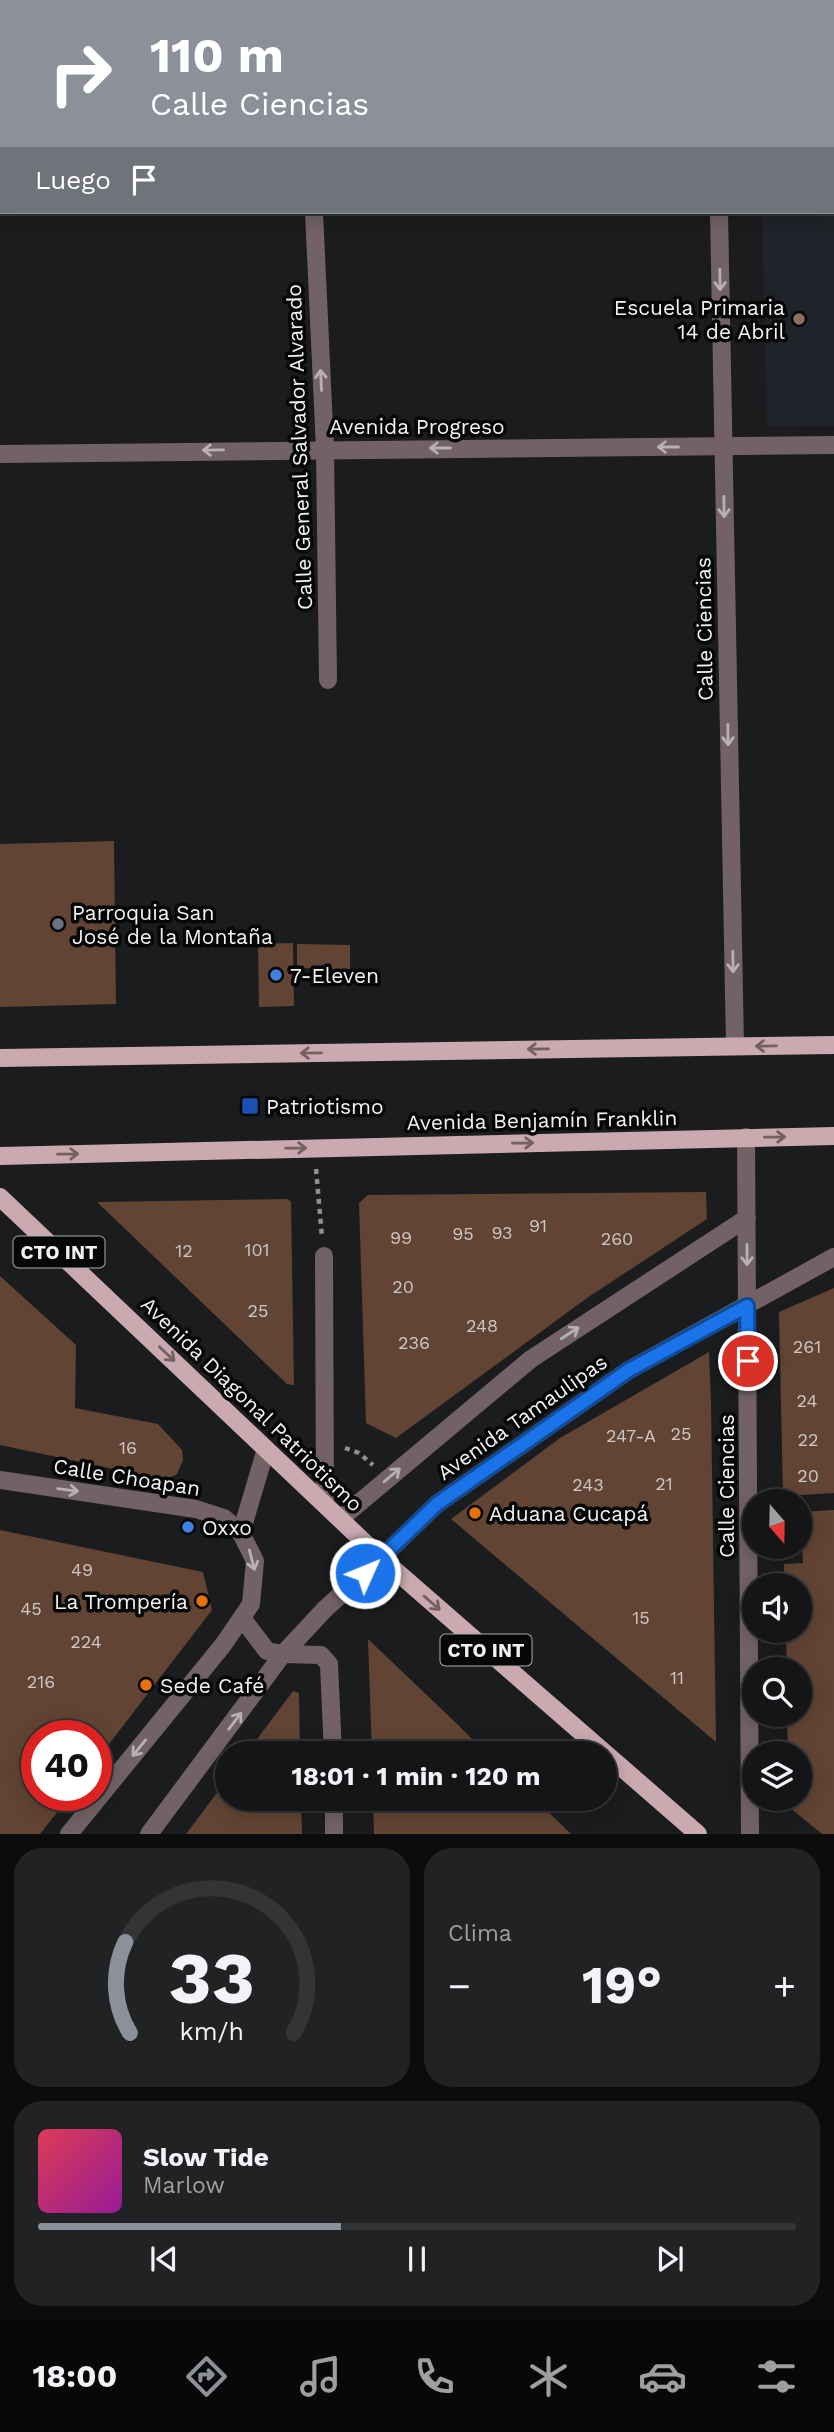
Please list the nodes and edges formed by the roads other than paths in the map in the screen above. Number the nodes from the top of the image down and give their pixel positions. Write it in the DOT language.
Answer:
graph roads {
  1 [pos="314,214"];
  2 [pos="719,214"];
  3 [pos="834,445"];
  4 [pos="723,447"];
  5 [pos="325,449"];
  6 [pos="0,454"];
  7 [pos="328,680"];
  8 [pos="834,1045"];
  9 [pos="735,1046"];
  10 [pos="0,1058"];
  11 [pos="834,1136"];
  12 [pos="746,1137"];
  13 [pos="0,1156"];
  14 [pos="0,1196"];
  15 [pos="747,1218"];
  16 [pos="323,1247"];
  17 [pos="834,1257"];
  18 [pos="747,1306"];
  19 [pos="266,1448"];
  20 [pos="0,1480"];
  21 [pos="325,1504"];
  22 [pos="340,1519"];
  23 [pos="242,1533"];
  24 [pos="381,1558"];
  25 [pos="242,1618"];
  26 [pos="283,1654"];
  27 [pos="332,1741"];
  28 [pos="334,1811"];
  29 [pos="69,1833"];
  30 [pos="149,1833"];
  31 [pos="334,1833"];
  32 [pos="698,1833"];
  33 [pos="750,1833"];
  5 -- 1 [label="street, Calle General Salvador Alvarado, one-way"];
  2 -- 4 [label="street, Calle Ciencias, one-way"];
  3 -- 4 [label="street, Avenida Progreso"];
  4 -- 5 [label="street, Avenida Progreso, one-way"];
  4 -- 9 [label="street, Calle Ciencias, one-way"];
  5 -- 6 [label="street, Avenida Progreso, one-way"];
  5 -- 7 [label="street, Calle General Salvador Alvarado"];
  8 -- 9 [label="main road, one-way"];
  9 -- 10 [label="main road, one-way"];
  12 -- 11 [label="main road, Avenida Benjamín Franklin, one-way"];
  13 -- 12 [label="main road, Avenida Benjamín Franklin, one-way"];
  12 -- 15 [label="street, Calle Ciencias"];
  14 -- 19 [label="main road, Avenida Diagonal Patriotismo / CTO INT, one-way"];
  15 -- 18 [label="street, Calle Ciencias, one-way"];
  22 -- 15 [label="street, Avenida Tamaulipas, one-way"];
  16 -- 21 [label="street"];
  17 -- 18 [label="street, Avenida Tamaulipas"];
  18 -- 24 [label="street, Avenida Tamaulipas"];
  18 -- 33 [label="street, Calle Ciencias"];
  19 -- 21 [label="main road, Avenida Diagonal Patriotismo / CTO INT"];
  19 -- 23 [label="street"];
  20 -- 23 [label="street, Calle Choapan, one-way"];
  21 -- 22 [label="main road, Avenida Diagonal Patriotismo / CTO INT"];
  22 -- 24 [label="main road, Avenida Diagonal Patriotismo / CTO INT"];
  23 -- 25 [label="street, one-way"];
  24 -- 26 [label="street, Avenida Tamaulipas"];
  24 -- 32 [label="main road, Avenida Diagonal Patriotismo / CTO INT, one-way"];
  25 -- 26 [label="street"];
  25 -- 29 [label="street, one-way"];
  26 -- 27 [label="street"];
  30 -- 26 [label="street, Avenida Tamaulipas, one-way"];
  28 -- 31 [label="street"];
}
